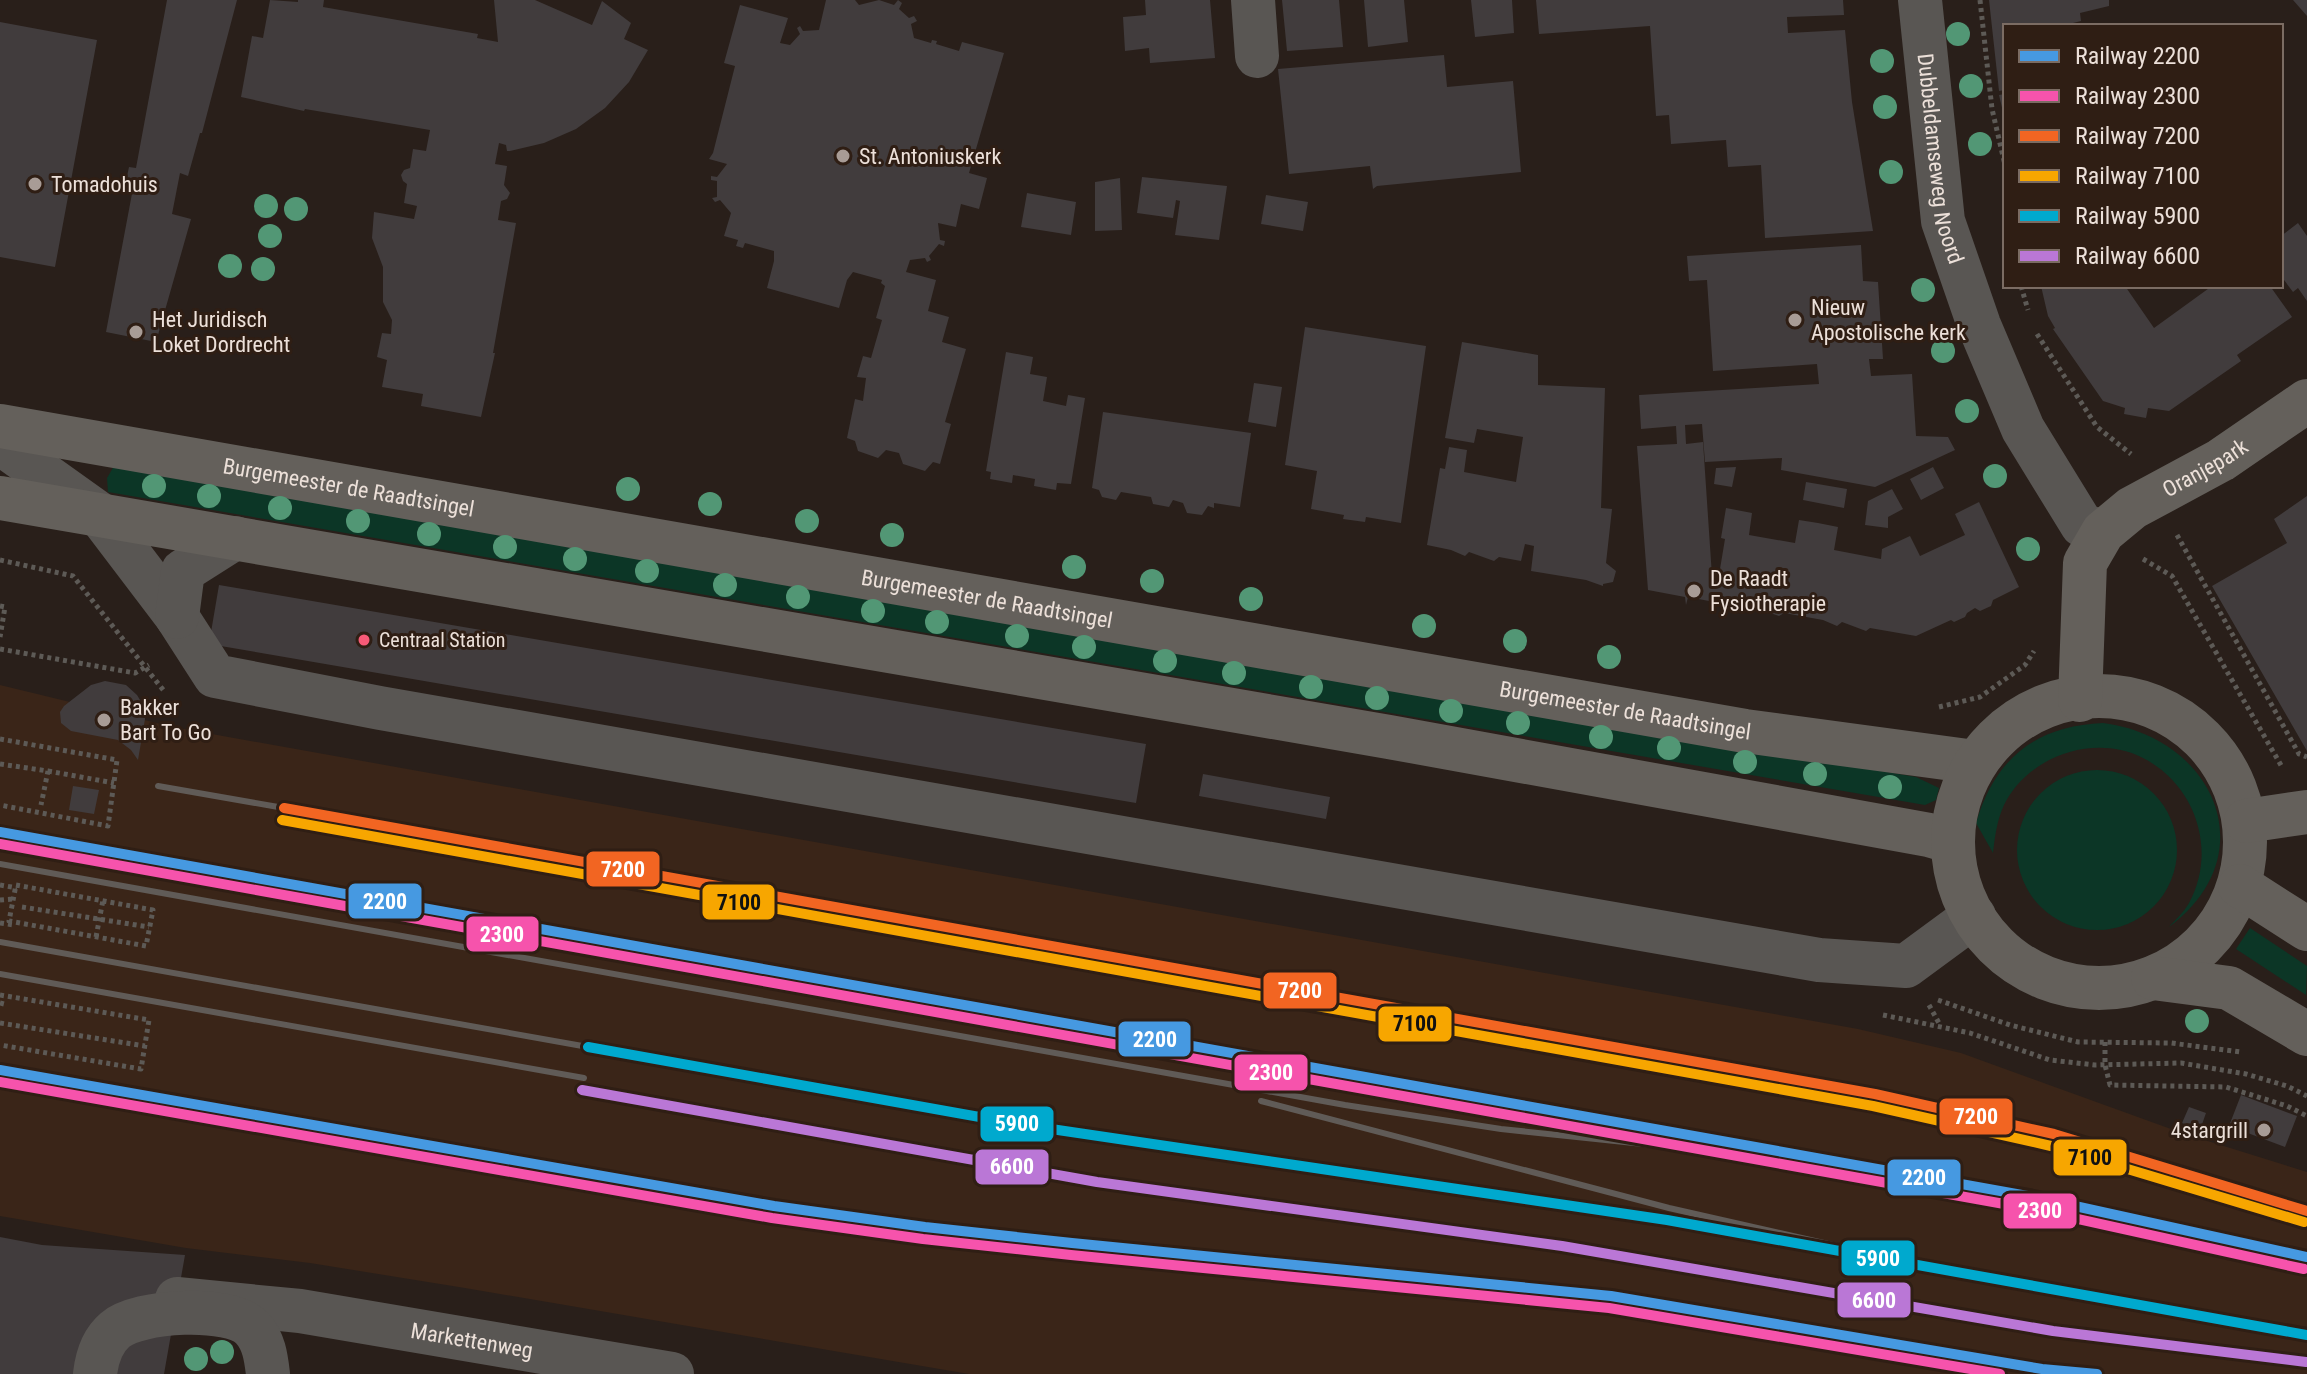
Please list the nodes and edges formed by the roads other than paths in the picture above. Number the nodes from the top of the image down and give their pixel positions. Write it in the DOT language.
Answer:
graph roads {
  1 [pos="1253,0"];
  2 [pos="1920,0"];
  3 [pos="1257,56"];
  4 [pos="2307,401"];
  5 [pos="0,426"];
  6 [pos="0,443"];
  7 [pos="0,498"];
  8 [pos="98,513"];
  9 [pos="2103,532"];
  10 [pos="235,538"];
  11 [pos="177,617"];
  12 [pos="2080,700"];
  13 [pos="1975,762"];
  14 [pos="2307,812"];
  15 [pos="2246,821"];
  16 [pos="1950,841"];
  17 [pos="2240,886"];
  18 [pos="1974,916"];
  19 [pos="2307,929"];
  20 [pos="2153,978"];
  21 [pos="2307,1034"];
  22 [pos="177,1299"];
  23 [pos="317,1315"];
  24 [pos="95,1374"];
  25 [pos="268,1374"];
  26 [pos="285,1374"];
  27 [pos="672,1374"];
  1 -- 3 [label="street"];
  2 -- 9 [label="street, Dubbeldamseweg Noord"];
  4 -- 9 [label="main road, Oranjepark"];
  5 -- 13 [label="main road, Burgemeester de Raadtsingel"];
  6 -- 8 [label="street"];
  7 -- 8 [label="main road"];
  8 -- 10 [label="main road"];
  8 -- 11 [label="street"];
  9 -- 12 [label="main road"];
  10 -- 11 [label="street"];
  10 -- 16 [label="main road"];
  11 -- 18 [label="street"];
  12 -- 13 [label="main road"];
  12 -- 15 [label="main road"];
  13 -- 16 [label="main road"];
  14 -- 15 [label="main road"];
  15 -- 17 [label="main road"];
  16 -- 18 [label="main road"];
  17 -- 19 [label="main road"];
  17 -- 20 [label="main road"];
  18 -- 20 [label="main road"];
  20 -- 21 [label="main road"];
  22 -- 23 [label="street, Markettenweg"];
  23 -- 26 [label="street"];
  23 -- 27 [label="street, Markettenweg"];
  24 -- 25 [label="street"];
}
